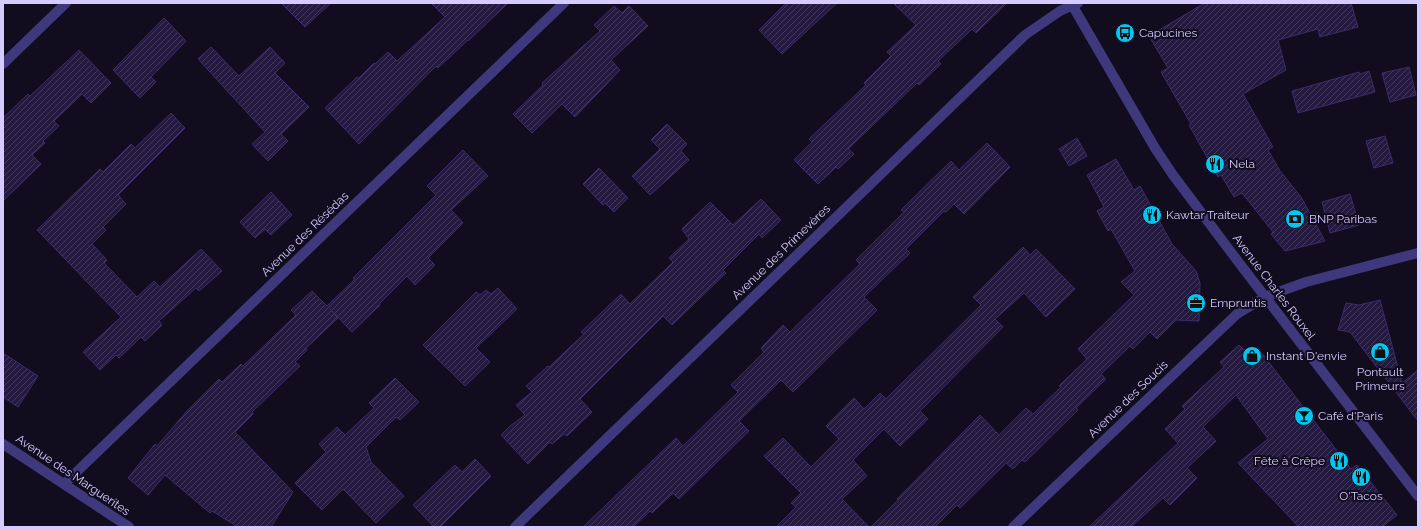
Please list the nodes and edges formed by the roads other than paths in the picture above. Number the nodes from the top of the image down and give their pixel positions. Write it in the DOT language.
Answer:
graph roads {
  1 [pos="66,3"];
  2 [pos="564,3"];
  3 [pos="1074,4"];
  4 [pos="3,64"];
  5 [pos="1418,253"];
  6 [pos="1265,297"];
  7 [pos="3,444"];
  8 [pos="64,484"];
  9 [pos="1418,496"];
  10 [pos="129,527"];
  11 [pos="515,527"];
  12 [pos="1013,527"];
  1 -- 4 [label="street"];
  2 -- 8 [label="street, Avenue des Résédas"];
  3 -- 6 [label="street, Avenue Charles Rouxel"];
  3 -- 11 [label="street, Avenue des Primevères"];
  5 -- 6 [label="street, Avenue des Soucis"];
  6 -- 9 [label="street, Avenue Charles Rouxel"];
  6 -- 12 [label="street, Avenue des Soucis"];
  7 -- 8 [label="street, Avenue des Marguerites"];
  8 -- 10 [label="street, Avenue des Marguerites"];
}
